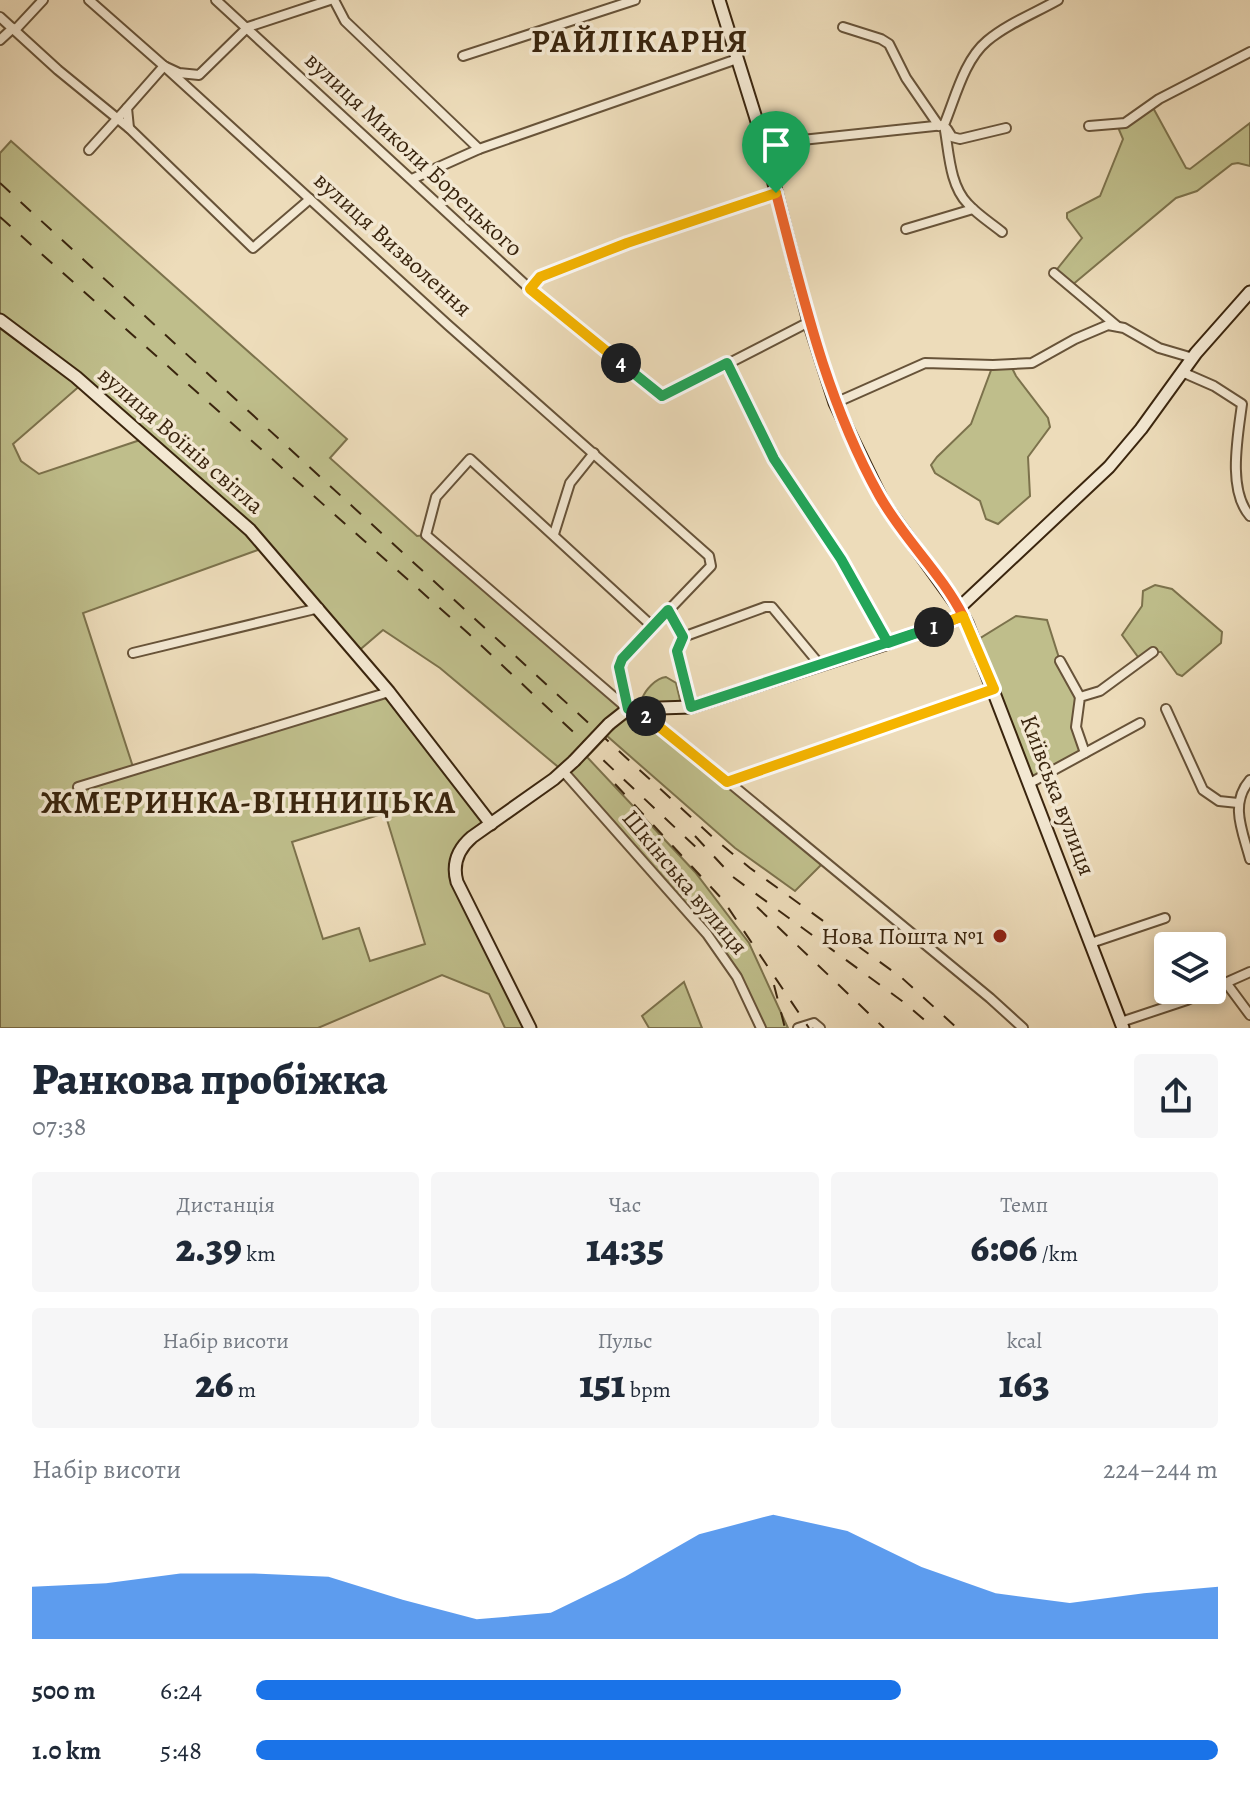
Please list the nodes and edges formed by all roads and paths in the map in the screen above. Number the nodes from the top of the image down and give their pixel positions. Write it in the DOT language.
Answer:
graph roads {
  1 [pos="43,0"];
  2 [pos="89,0"];
  3 [pos="216,0"];
  4 [pos="332,0"];
  5 [pos="635,0"];
  6 [pos="719,0"];
  7 [pos="1058,0"];
  8 [pos="0,17"];
  9 [pos="248,27"];
  10 [pos="843,27"];
  11 [pos="14,29"];
  12 [pos="0,40"];
  13 [pos="1250,52"];
  14 [pos="463,56"];
  15 [pos="737,59"];
  16 [pos="164,66"];
  17 [pos="127,108"];
  18 [pos="118,118"];
  19 [pos="942,125"];
  20 [pos="1089,126"];
  21 [pos="129,128"];
  22 [pos="1006,128"];
  23 [pos="764,144"];
  24 [pos="479,149"];
  25 [pos="89,150"];
  26 [pos="412,179"];
  27 [pos="776,193"];
  28 [pos="310,199"];
  29 [pos="973,209"];
  30 [pos="906,229"];
  31 [pos="1002,232"];
  32 [pos="1054,273"];
  33 [pos="530,289"];
  34 [pos="1250,292"];
  35 [pos="0,320"];
  36 [pos="809,322"];
  37 [pos="1118,326"];
  38 [pos="1193,358"];
  39 [pos="727,363"];
  40 [pos="1182,372"];
  41 [pos="835,403"];
  42 [pos="594,453"];
  43 [pos="1250,516"];
  44 [pos="554,534"];
  45 [pos="319,608"];
  46 [pos="668,610"];
  47 [pos="961,612"];
  48 [pos="652,626"];
  49 [pos="683,637"];
  50 [pos="888,643"];
  51 [pos="1153,652"];
  52 [pos="133,653"];
  53 [pos="1060,661"];
  54 [pos="821,666"];
  55 [pos="994,689"];
  56 [pos="389,692"];
  57 [pos="1080,697"];
  58 [pos="691,707"];
  59 [pos="628,709"];
  60 [pos="1166,709"];
  61 [pos="1140,723"];
  62 [pos="1085,753"];
  63 [pos="563,771"];
  64 [pos="1250,780"];
  65 [pos="727,782"];
  66 [pos="1030,783"];
  67 [pos="78,787"];
  68 [pos="1238,803"];
  69 [pos="491,824"];
  70 [pos="1250,859"];
  71 [pos="1165,918"];
  72 [pos="1091,943"];
  73 [pos="1250,972"];
  74 [pos="1227,984"];
  75 [pos="1250,1015"];
  76 [pos="1122,1025"];
  77 [pos="530,1028"];
  78 [pos="761,1028"];
  79 [pos="798,1028"];
  80 [pos="820,1028"];
  81 [pos="1023,1028"];
  1 -- 11 [label="street"];
  2 -- 16 [label="street"];
  3 -- 9 [label="street, вулиця Миколи Борецького"];
  4 -- 9 [label="street"];
  4 -- 24 [label="street"];
  5 -- 14 [label="street"];
  6 -- 15 [label="street, Київська вулиця"];
  7 -- 19 [label="street"];
  8 -- 11 [label="street"];
  9 -- 16 [label="street"];
  9 -- 26 [label="street, вулиця Миколи Борецького"];
  10 -- 19 [label="street"];
  11 -- 12 [label="street"];
  11 -- 18 [label="street"];
  13 -- 20 [label="street"];
  15 -- 23 [label="street, Київська вулиця"];
  15 -- 24 [label="street"];
  16 -- 17 [label="street"];
  16 -- 28 [label="street, вулиця Визволення"];
  17 -- 18 [label="street"];
  17 -- 21 [label="street"];
  18 -- 21 [label="street"];
  18 -- 25 [label="street"];
  19 -- 22 [label="street"];
  19 -- 23 [label="street"];
  19 -- 29 [label="street"];
  21 -- 28 [label="street"];
  23 -- 27 [label="street, Київська вулиця"];
  24 -- 26 [label="street"];
  26 -- 33 [label="street, вулиця Миколи Борецького"];
  27 -- 33 [label="street"];
  27 -- 36 [label="street, Київська вулиця"];
  28 -- 42 [label="street, вулиця Визволення"];
  29 -- 30 [label="street"];
  29 -- 31 [label="street"];
  32 -- 37 [label="street"];
  33 -- 39 [label="street, вулиця Миколи Борецького"];
  34 -- 38 [label="street"];
  35 -- 45 [label="street, вулиця Воїнів світла"];
  36 -- 39 [label="street"];
  36 -- 41 [label="street, Київська вулиця"];
  37 -- 38 [label="street"];
  37 -- 41 [label="street"];
  38 -- 40 [label="street"];
  39 -- 50 [label="street"];
  40 -- 43 [label="street"];
  40 -- 47 [label="street"];
  41 -- 47 [label="street, Київська вулиця"];
  42 -- 44 [label="street"];
  42 -- 46 [label="street, вулиця Визволення"];
  44 -- 48 [label="street"];
  44 -- 59 [label="street"];
  45 -- 52 [label="street"];
  45 -- 56 [label="street, вулиця Воїнів світла"];
  46 -- 48 [label="street, вулиця Визволення"];
  46 -- 49 [label="street"];
  47 -- 50 [label="street"];
  47 -- 55 [label="street, Київська вулиця"];
  48 -- 59 [label="street, вулиця Визволення"];
  49 -- 54 [label="street"];
  49 -- 58 [label="street"];
  50 -- 54 [label="street"];
  51 -- 57 [label="street"];
  53 -- 57 [label="street"];
  54 -- 58 [label="street"];
  55 -- 65 [label="street"];
  55 -- 66 [label="street, Київська вулиця"];
  56 -- 67 [label="street"];
  56 -- 69 [label="street, вулиця Воїнів світла"];
  57 -- 62 [label="street"];
  58 -- 59 [label="street"];
  59 -- 63 [label="street, bridge"];
  59 -- 65 [label="street"];
  60 -- 68 [label="street"];
  61 -- 62 [label="street"];
  62 -- 66 [label="street"];
  63 -- 69 [label="street"];
  63 -- 78 [label="street, Шкінська вулиця"];
  64 -- 68 [label="street"];
  65 -- 81 [label="street"];
  66 -- 72 [label="street, Київська вулиця"];
  68 -- 70 [label="street"];
  69 -- 77 [label="street"];
  71 -- 72 [label="street"];
  72 -- 76 [label="street, Київська вулиця"];
  73 -- 74 [label="street"];
  74 -- 75 [label="street"];
  74 -- 76 [label="street"];
  79 -- 80 [label="street"];
}
